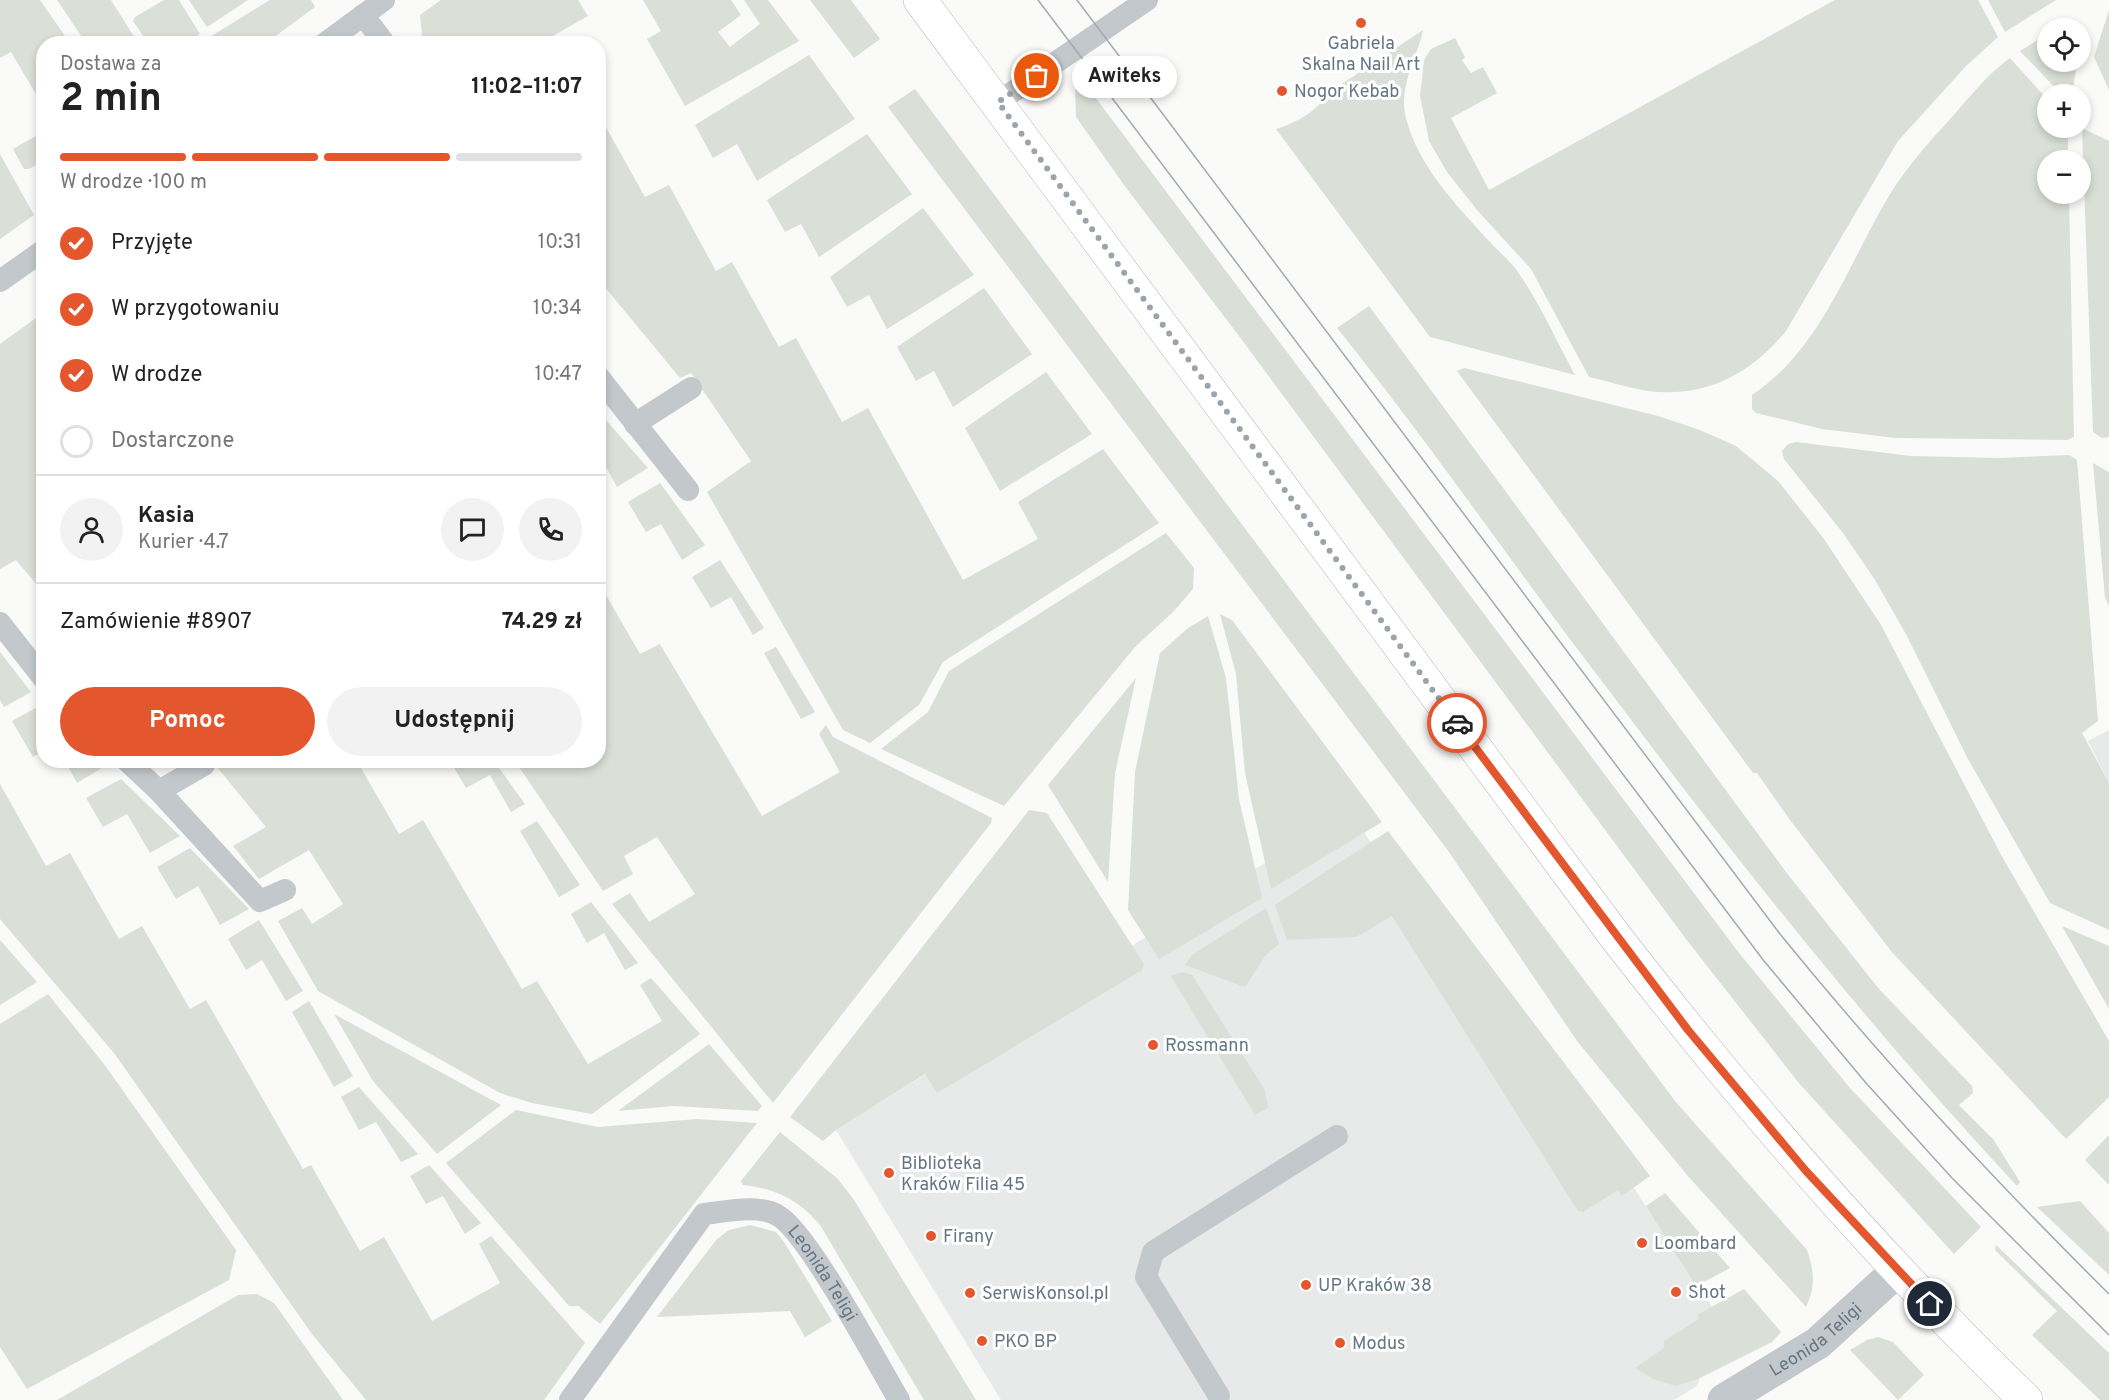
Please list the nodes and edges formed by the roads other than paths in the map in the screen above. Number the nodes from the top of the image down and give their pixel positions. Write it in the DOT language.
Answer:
graph roads {
  1 [pos="384,0"];
  2 [pos="920,0"];
  3 [pos="1147,0"];
  4 [pos="363,15"];
  5 [pos="335,36"];
  6 [pos="379,36"];
  7 [pos="998,102"];
  8 [pos="36,256"];
  9 [pos="0,281"];
  10 [pos="606,386"];
  11 [pos="691,388"];
  12 [pos="635,424"];
  13 [pos="688,490"];
  14 [pos="0,622"];
  15 [pos="36,669"];
  16 [pos="135,768"];
  17 [pos="199,768"];
  18 [pos="159,791"];
  19 [pos="285,890"];
  20 [pos="1336,1136"];
  21 [pos="1898,1270"];
  22 [pos="1219,1396"];
  23 [pos="570,1400"];
  24 [pos="899,1400"];
  25 [pos="1724,1400"];
  26 [pos="2026,1400"];
  1 -- 4 [label="lane"];
  2 -- 7 [label="street"];
  3 -- 7 [label="lane"];
  4 -- 5 [label="lane"];
  4 -- 6 [label="lane"];
  7 -- 21 [label="street"];
  8 -- 9 [label="lane"];
  10 -- 12 [label="lane"];
  11 -- 12 [label="lane"];
  12 -- 13 [label="lane"];
  14 -- 15 [label="lane"];
  16 -- 18 [label="lane"];
  17 -- 18 [label="lane"];
  18 -- 19 [label="lane"];
  20 -- 22 [label="lane"];
  21 -- 25 [label="street, Leonida Teligi"];
  21 -- 26 [label="street"];
  23 -- 24 [label="lane, Leonida Teligi"];
}
